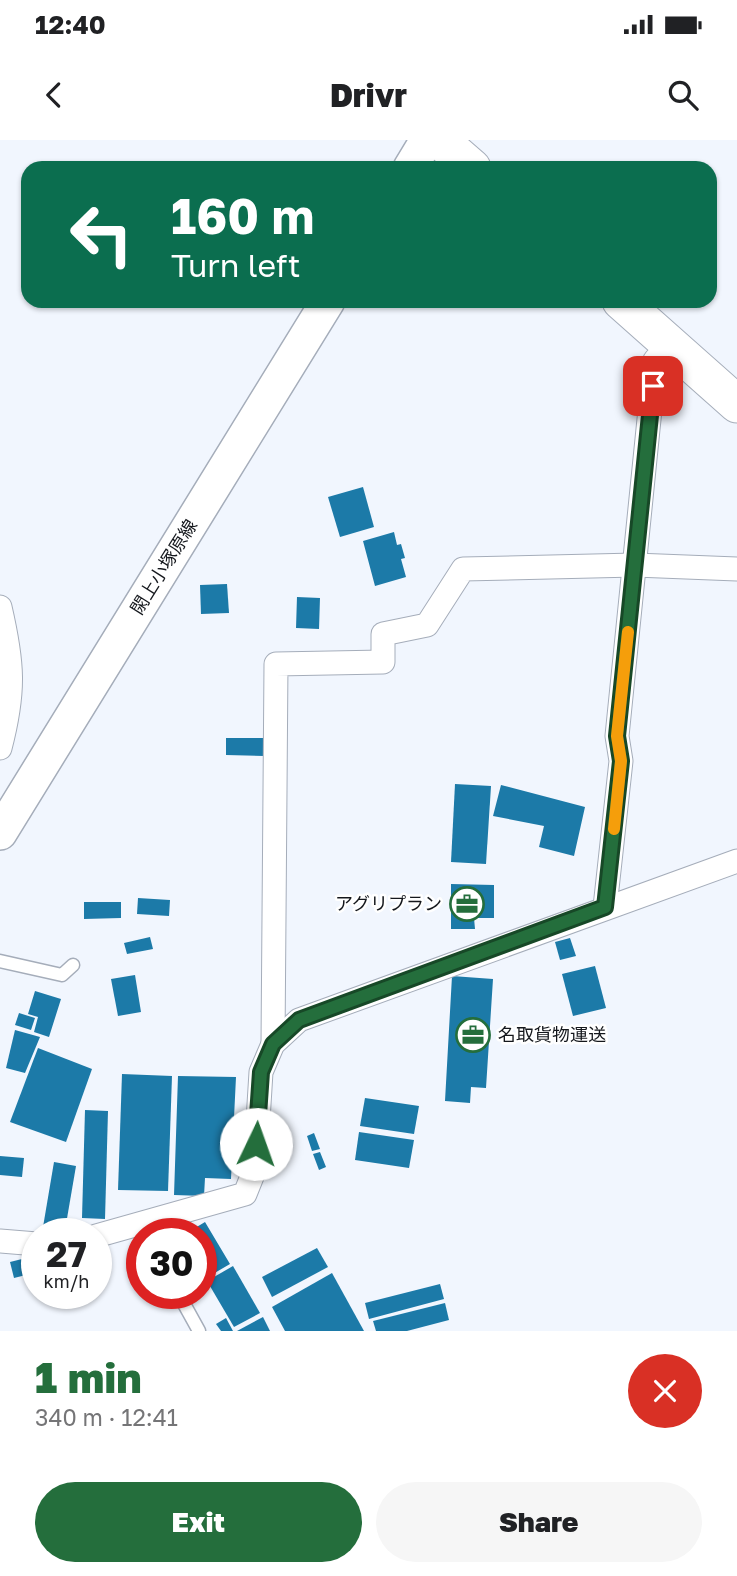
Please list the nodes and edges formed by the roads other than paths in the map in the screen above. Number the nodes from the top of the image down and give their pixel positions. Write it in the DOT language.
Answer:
graph roads {
  1 [pos="440,140"];
  2 [pos="464,161"];
  3 [pos="324,308"];
  4 [pos="629,308"];
  5 [pos="670,345"];
  6 [pos="737,404"];
  7 [pos="635,565"];
  8 [pos="737,569"];
  9 [pos="0,607"];
  10 [pos="0,748"];
  11 [pos="0,834"];
  12 [pos="737,861"];
  13 [pos="605,907"];
  14 [pos="0,961"];
  15 [pos="73,965"];
  16 [pos="273,1044"];
  17 [pos="180,1218"];
  18 [pos="0,1241"];
  19 [pos="21,1243"];
  20 [pos="187,1309"];
  21 [pos="199,1331"];
  1 -- 2 [label="main road"];
  3 -- 11 [label="street, 閖上小塚原線"];
  4 -- 5 [label="main road"];
  5 -- 6 [label="main road"];
  5 -- 7 [label="street"];
  7 -- 8 [label="street"];
  7 -- 13 [label="street"];
  7 -- 16 [label="street"];
  9 -- 10 [label="street"];
  12 -- 13 [label="street"];
  13 -- 16 [label="street"];
  14 -- 15 [label="lane"];
  16 -- 17 [label="street"];
  18 -- 19 [label="street"];
  20 -- 21 [label="lane"];
}
